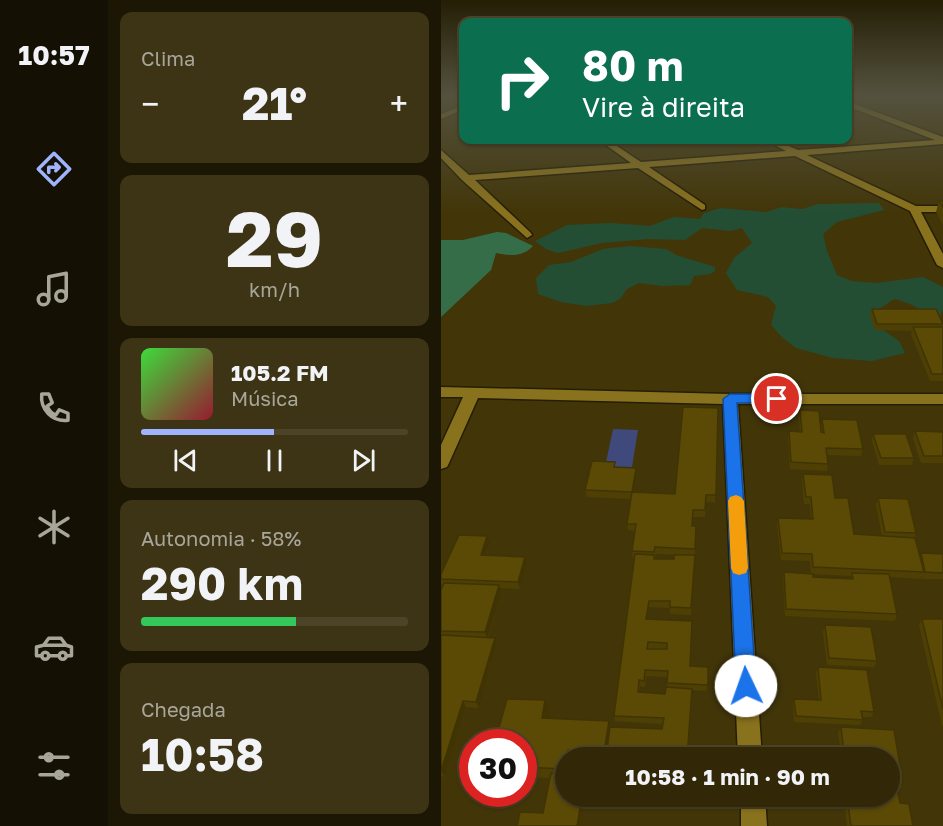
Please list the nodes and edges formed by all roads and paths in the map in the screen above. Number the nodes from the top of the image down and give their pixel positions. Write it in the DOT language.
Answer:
graph roads {
  1 [pos="924,134"];
  2 [pos="943,141"];
  3 [pos="609,144"];
  4 [pos="777,144"];
  5 [pos="441,153"];
  6 [pos="796,153"];
  7 [pos="642,165"];
  8 [pos="465,178"];
  9 [pos="702,207"];
  10 [pos="914,209"];
  11 [pos="943,209"];
  12 [pos="527,235"];
  13 [pos="943,265"];
  14 [pos="441,392"];
  15 [pos="473,392"];
  16 [pos="730,399"];
  17 [pos="943,399"];
  18 [pos="441,463"];
  19 [pos="749,747"];
  20 [pos="753,807"];
  21 [pos="754,826"];
  1 -- 2 [label="street"];
  2 -- 6 [label="street"];
  3 -- 7 [label="street"];
  4 -- 6 [label="street"];
  5 -- 8 [label="street"];
  6 -- 7 [label="street"];
  6 -- 10 [label="street"];
  7 -- 8 [label="street"];
  7 -- 9 [label="street"];
  8 -- 12 [label="street"];
  10 -- 11 [label="street"];
  10 -- 13 [label="street"];
  14 -- 15 [label="street"];
  15 -- 16 [label="street"];
  15 -- 18 [label="street"];
  16 -- 17 [label="street"];
  16 -- 19 [label="street"];
  20 -- 21 [label="street"];
}
